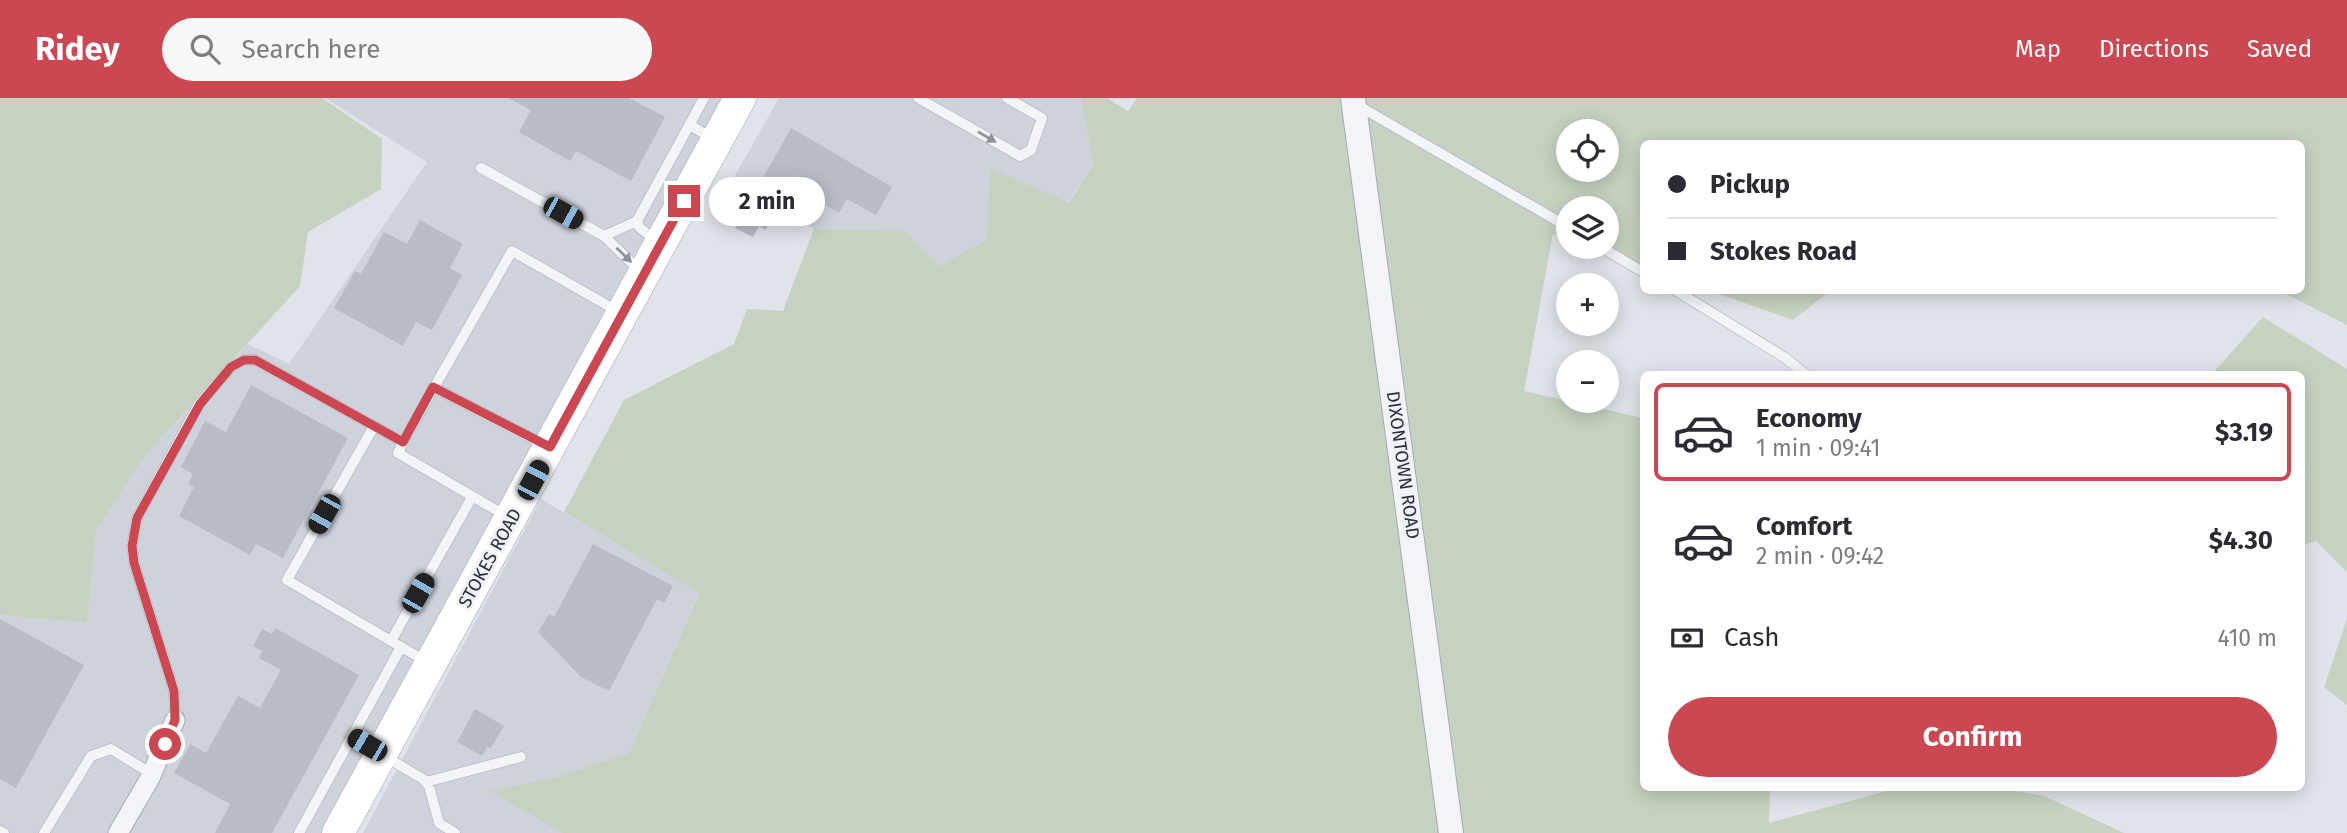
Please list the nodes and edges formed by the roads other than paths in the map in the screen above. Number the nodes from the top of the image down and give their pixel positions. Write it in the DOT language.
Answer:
graph roads {
  1 [pos="704,98"];
  2 [pos="740,98"];
  3 [pos="1007,98"];
  4 [pos="925,100"];
  5 [pos="1353,100"];
  6 [pos="690,125"];
  7 [pos="717,141"];
  8 [pos="481,168"];
  9 [pos="1556,220"];
  10 [pos="637,222"];
  11 [pos="604,236"];
  12 [pos="661,245"];
  13 [pos="1619,258"];
  14 [pos="1640,270"];
  15 [pos="644,275"];
  16 [pos="1682,294"];
  17 [pos="623,314"];
  18 [pos="1801,371"];
  19 [pos="433,387"];
  20 [pos="374,426"];
  21 [pos="403,442"];
  22 [pos="550,447"];
  23 [pos="472,496"];
  24 [pos="511,519"];
  25 [pos="391,641"];
  26 [pos="401,648"];
  27 [pos="431,665"];
  28 [pos="175,720"];
  29 [pos="352,737"];
  30 [pos="382,754"];
  31 [pos="521,757"];
  32 [pos="152,774"];
  33 [pos="426,782"];
  34 [pos="44,833"];
  35 [pos="118,833"];
  36 [pos="299,833"];
  37 [pos="338,833"];
  38 [pos="455,833"];
  39 [pos="1451,833"];
  1 -- 6 [label="lane"];
  2 -- 7 [label="main road, STOKES ROAD"];
  4 -- 3 [label="lane, one-way"];
  5 -- 9 [label="lane"];
  5 -- 39 [label="street, DIXONTOWN ROAD"];
  6 -- 7 [label="lane"];
  6 -- 10 [label="lane"];
  7 -- 12 [label="main road, STOKES ROAD"];
  8 -- 11 [label="lane"];
  10 -- 11 [label="lane"];
  10 -- 12 [label="lane"];
  11 -- 15 [label="lane, one-way"];
  12 -- 15 [label="main road, STOKES ROAD"];
  13 -- 14 [label="lane"];
  15 -- 17 [label="main road, STOKES ROAD"];
  16 -- 18 [label="lane"];
  17 -- 19 [label="lane"];
  17 -- 22 [label="main road, STOKES ROAD"];
  19 -- 21 [label="lane"];
  19 -- 22 [label="lane"];
  20 -- 21 [label="lane"];
  20 -- 25 [label="lane"];
  20 -- 28 [label="lane"];
  21 -- 23 [label="lane"];
  22 -- 24 [label="main road, STOKES ROAD"];
  23 -- 24 [label="lane"];
  23 -- 25 [label="lane"];
  24 -- 27 [label="main road, STOKES ROAD"];
  25 -- 26 [label="lane"];
  26 -- 27 [label="lane"];
  26 -- 29 [label="lane"];
  27 -- 30 [label="main road, STOKES ROAD"];
  28 -- 32 [label="street"];
  29 -- 30 [label="lane"];
  29 -- 36 [label="lane"];
  30 -- 33 [label="lane"];
  30 -- 37 [label="main road, STOKES ROAD"];
  31 -- 33 [label="lane"];
  32 -- 34 [label="lane"];
  32 -- 35 [label="street"];
  33 -- 38 [label="lane"];
}
